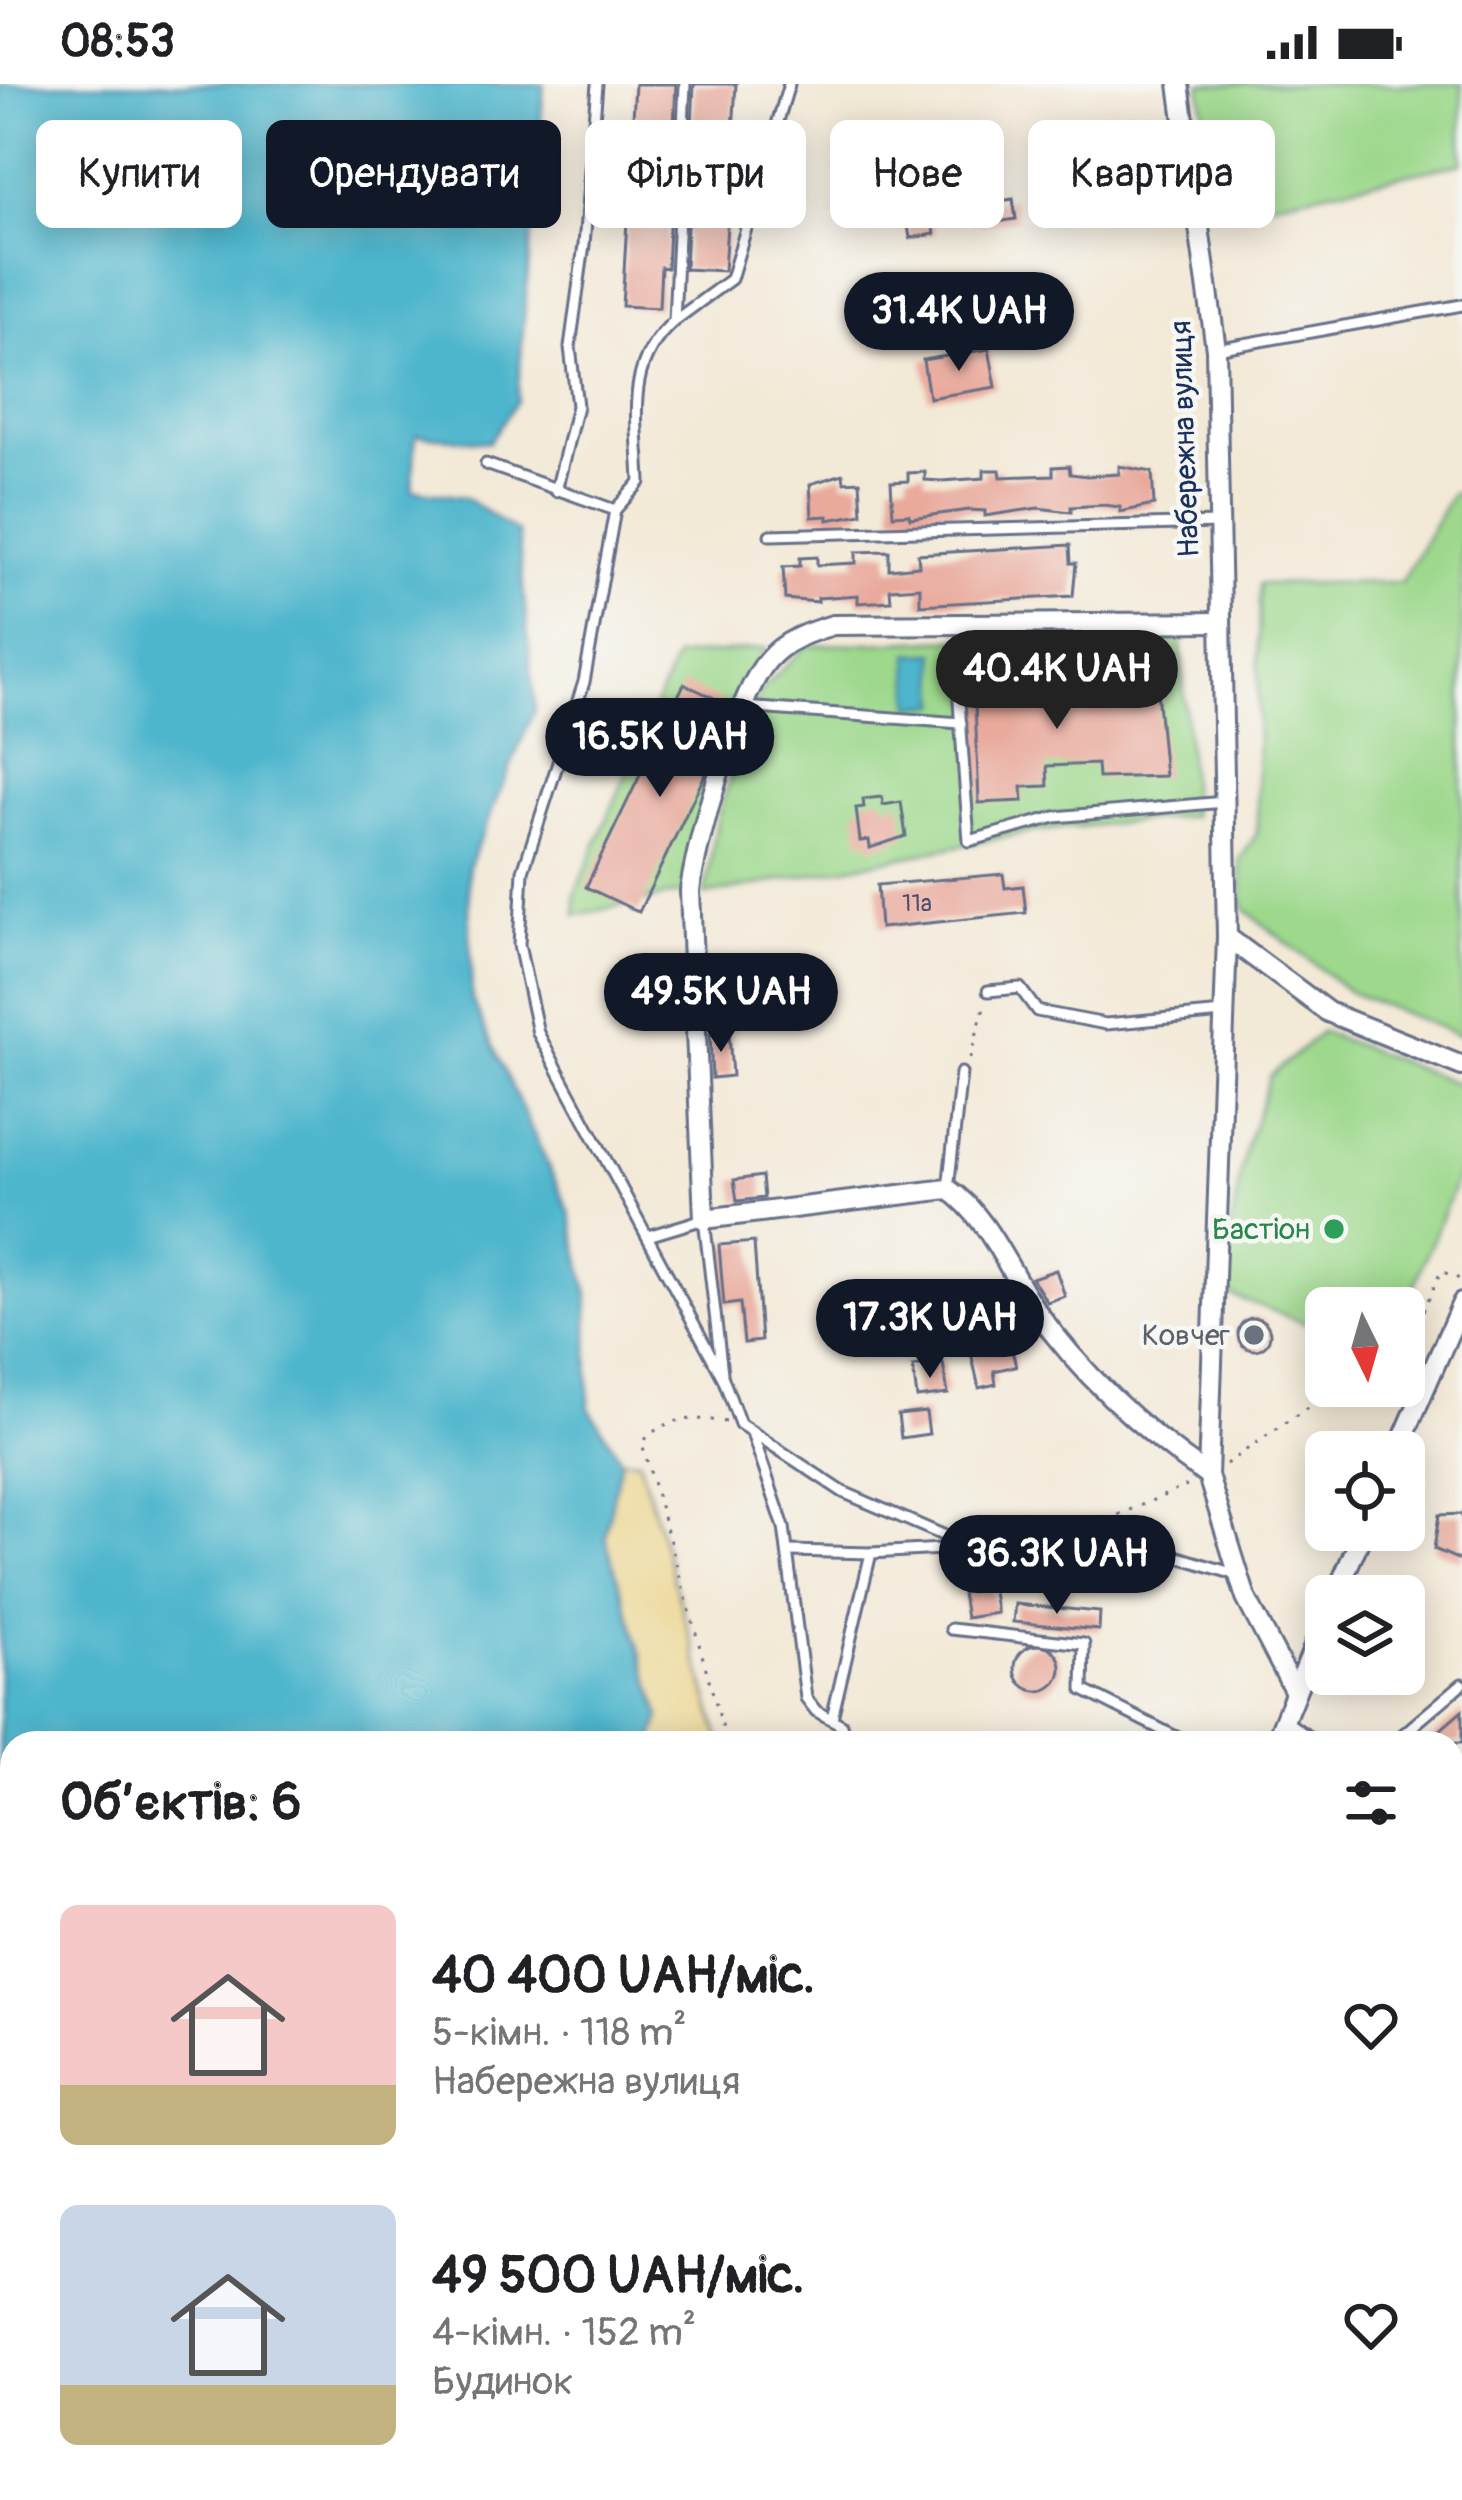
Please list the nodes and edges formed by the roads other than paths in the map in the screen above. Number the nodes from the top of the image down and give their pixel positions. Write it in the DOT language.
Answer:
graph roads {
  1 [pos="596,84"];
  2 [pos="685,84"];
  3 [pos="789,84"];
  4 [pos="1179,84"];
  5 [pos="1462,305"];
  6 [pos="674,321"];
  7 [pos="1216,349"];
  8 [pos="486,464"];
  9 [pos="556,491"];
  10 [pos="615,510"];
  11 [pos="1219,523"];
  12 [pos="770,535"];
  13 [pos="1221,622"];
  14 [pos="956,660"];
  15 [pos="743,707"];
  16 [pos="961,723"];
  17 [pos="1224,802"];
  18 [pos="1227,937"];
  19 [pos="988,991"];
  20 [pos="1223,1013"];
  21 [pos="1462,1066"];
  22 [pos="961,1073"];
  23 [pos="948,1189"];
  24 [pos="704,1219"];
  25 [pos="649,1236"];
  26 [pos="1462,1303"];
  27 [pos="1456,1332"];
  28 [pos="723,1378"];
  29 [pos="1407,1431"];
  30 [pos="753,1436"];
  31 [pos="1208,1477"];
  32 [pos="973,1548"];
  33 [pos="789,1551"];
  34 [pos="871,1553"];
  35 [pos="1238,1575"];
  36 [pos="951,1629"];
  37 [pos="1305,1665"];
  38 [pos="1462,1684"];
  39 [pos="1294,1690"];
  40 [pos="832,1718"];
  41 [pos="1283,1719"];
  42 [pos="845,1731"];
  43 [pos="1164,1731"];
  44 [pos="1279,1731"];
  45 [pos="1300,1731"];
  46 [pos="1407,1731"];
  1 -- 9 [label="lane"];
  2 -- 6 [label="lane"];
  3 -- 6 [label="lane"];
  4 -- 7 [label="street, Набережна вулиця"];
  5 -- 7 [label="lane"];
  6 -- 10 [label="lane"];
  7 -- 11 [label="street, Набережна вулиця"];
  8 -- 9 [label="lane"];
  9 -- 10 [label="lane"];
  10 -- 25 [label="lane"];
  11 -- 12 [label="lane"];
  11 -- 13 [label="street, Набережна вулиця"];
  13 -- 15 [label="street"];
  13 -- 17 [label="street, Набережна вулиця"];
  14 -- 16 [label="lane"];
  15 -- 16 [label="lane"];
  15 -- 24 [label="street"];
  16 -- 17 [label="lane"];
  17 -- 18 [label="street, Набережна вулиця"];
  18 -- 20 [label="street, Набережна вулиця"];
  18 -- 21 [label="street"];
  19 -- 20 [label="lane"];
  20 -- 31 [label="street, Набережна вулиця"];
  22 -- 23 [label="lane"];
  23 -- 24 [label="street"];
  23 -- 31 [label="street"];
  24 -- 25 [label="lane"];
  24 -- 28 [label="lane"];
  25 -- 28 [label="lane"];
  26 -- 27 [label="street"];
  27 -- 29 [label="street"];
  28 -- 30 [label="lane"];
  30 -- 32 [label="lane"];
  30 -- 33 [label="lane"];
  31 -- 35 [label="street, Набережна вулиця"];
  32 -- 34 [label="lane"];
  32 -- 35 [label="lane"];
  33 -- 34 [label="lane"];
  33 -- 40 [label="lane"];
  34 -- 40 [label="lane"];
  35 -- 39 [label="street, Набережна вулиця"];
  36 -- 43 [label="lane"];
  37 -- 39 [label="street"];
  38 -- 46 [label="lane"];
  39 -- 41 [label="street"];
  40 -- 42 [label="lane"];
  41 -- 44 [label="street"];
  41 -- 45 [label="lane"];
}
